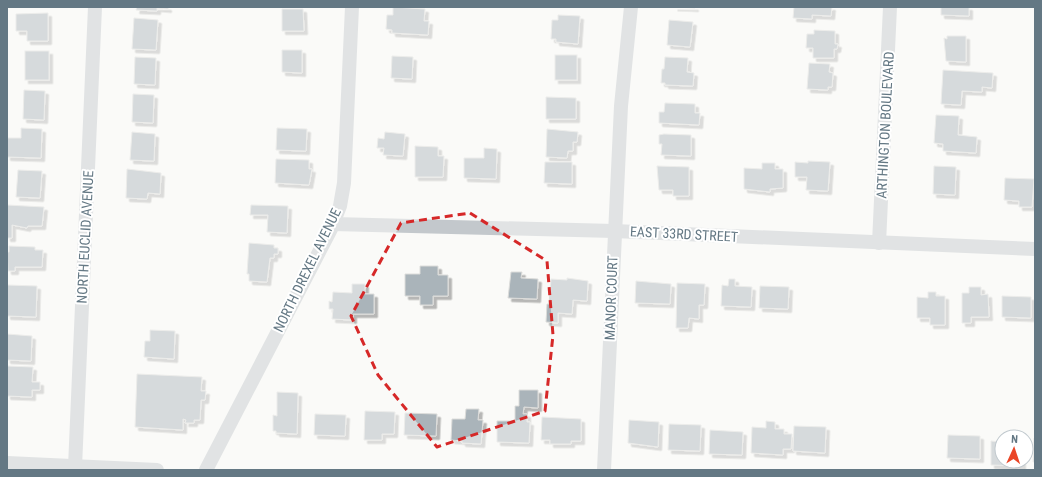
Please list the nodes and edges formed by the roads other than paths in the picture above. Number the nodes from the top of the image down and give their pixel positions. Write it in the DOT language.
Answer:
graph roads {
  1 [pos="95,7"];
  2 [pos="352,7"];
  3 [pos="631,7"];
  4 [pos="890,7"];
  5 [pos="333,224"];
  6 [pos="614,231"];
  7 [pos="880,243"];
  8 [pos="1035,249"];
  9 [pos="7,463"];
  10 [pos="75,467"];
  11 [pos="157,470"];
  12 [pos="206,470"];
  13 [pos="604,470"];
  1 -- 10 [label="street, NORTH EUCLID AVENUE"];
  2 -- 5 [label="street, NORTH DREXEL AVENUE"];
  3 -- 6 [label="street, MANOR COURT"];
  4 -- 7 [label="street, ARTHINGTON BOULEVARD"];
  5 -- 6 [label="street, EAST 33RD STREET"];
  5 -- 12 [label="street, NORTH DREXEL AVENUE"];
  6 -- 7 [label="street, EAST 33RD STREET"];
  6 -- 13 [label="street, MANOR COURT"];
  7 -- 8 [label="street, EAST 33RD STREET"];
  9 -- 10 [label="street"];
  10 -- 11 [label="street"];
}
